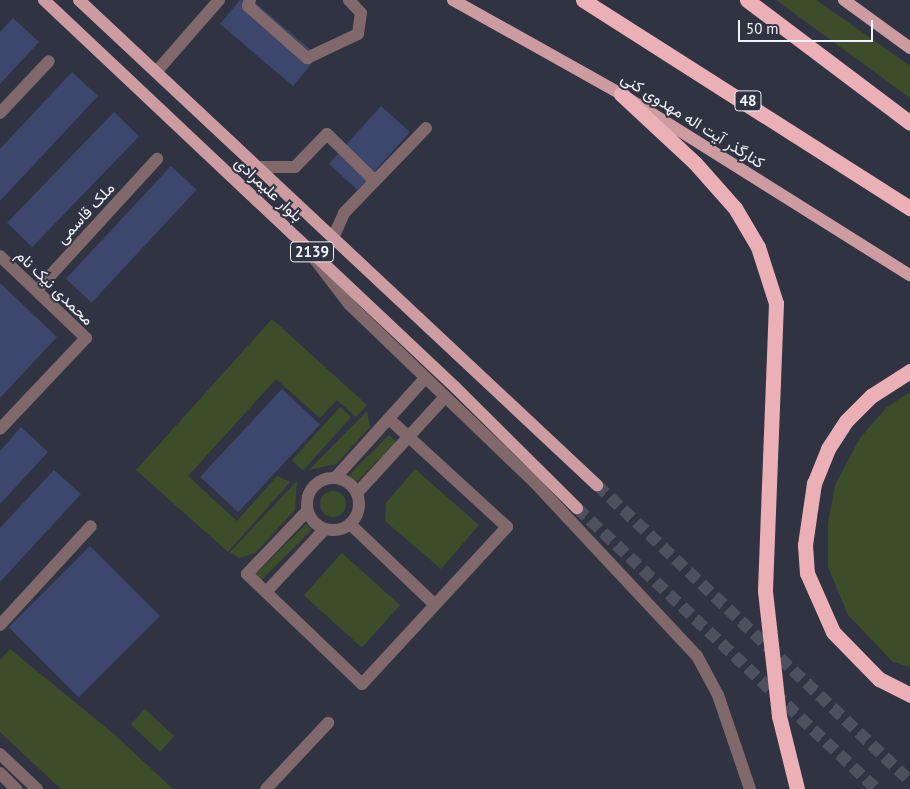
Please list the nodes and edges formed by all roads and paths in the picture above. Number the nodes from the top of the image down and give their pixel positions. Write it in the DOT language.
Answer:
graph roads {
  1 [pos="44,0"];
  2 [pos="79,0"];
  3 [pos="219,0"];
  4 [pos="250,0"];
  5 [pos="349,0"];
  6 [pos="454,0"];
  7 [pos="583,0"];
  8 [pos="747,0"];
  9 [pos="844,0"];
  10 [pos="910,48"];
  11 [pos="49,61"];
  12 [pos="156,72"];
  13 [pos="621,94"];
  14 [pos="0,113"];
  15 [pos="910,123"];
  16 [pos="426,128"];
  17 [pos="157,159"];
  18 [pos="257,167"];
  19 [pos="375,181"];
  20 [pos="910,208"];
  21 [pos="333,238"];
  22 [pos="302,242"];
  23 [pos="0,256"];
  24 [pos="910,275"];
  25 [pos="37,290"];
  26 [pos="910,371"];
  27 [pos="425,378"];
  28 [pos="445,397"];
  29 [pos="389,419"];
  30 [pos="0,429"];
  31 [pos="409,437"];
  32 [pos="336,477"];
  33 [pos="597,485"];
  34 [pos="357,492"];
  35 [pos="577,508"];
  36 [pos="307,511"];
  37 [pos="350,524"];
  38 [pos="91,526"];
  39 [pos="325,529"];
  40 [pos="266,592"];
  41 [pos="435,605"];
  42 [pos="0,624"];
  43 [pos="910,695"];
  44 [pos="328,723"];
  45 [pos="0,754"];
  46 [pos="0,773"];
  47 [pos="16,789"];
  48 [pos="37,789"];
  49 [pos="266,789"];
  50 [pos="750,789"];
  51 [pos="797,789"];
  1 -- 22 [label="main road, بلوار علیمرادی / 2139"];
  2 -- 12 [label="main road, بلوار علیمرادی / 2139"];
  3 -- 12 [label="street"];
  4 -- 5 [label="street"];
  6 -- 13 [label="main road, کنارگذر آیت اله مهدوی کنی"];
  7 -- 20 [label="highway, 48"];
  8 -- 15 [label="highway"];
  9 -- 10 [label="main road"];
  11 -- 14 [label="street"];
  12 -- 18 [label="main road, بلوار علیمرادی / 2139"];
  13 -- 24 [label="main road, کنارگذر آیت اله مهدوی کنی"];
  13 -- 51 [label="highway"];
  16 -- 19 [label="street"];
  17 -- 25 [label="street, ملک قاسمی"];
  18 -- 19 [label="street"];
  18 -- 21 [label="main road, بلوار علیمرادی / 2139"];
  19 -- 21 [label="street"];
  21 -- 33 [label="main road, بلوار علیمرادی / 2139"];
  22 -- 27 [label="street"];
  22 -- 35 [label="main road, بلوار علیمرادی / 2139"];
  23 -- 25 [label="street, محمدی نیک نام"];
  25 -- 30 [label="street, محمدی نیک نام"];
  26 -- 43 [label="highway"];
  27 -- 28 [label="street"];
  27 -- 29 [label="street"];
  28 -- 31 [label="street"];
  28 -- 50 [label="street"];
  29 -- 31 [label="street"];
  29 -- 32 [label="street"];
  31 -- 34 [label="street"];
  31 -- 41 [label="street"];
  32 -- 34 [label="street"];
  32 -- 36 [label="street"];
  34 -- 37 [label="street"];
  36 -- 39 [label="street"];
  36 -- 40 [label="street"];
  37 -- 39 [label="street"];
  37 -- 41 [label="street"];
  38 -- 42 [label="street"];
  39 -- 40 [label="street"];
  40 -- 41 [label="street"];
  44 -- 49 [label="street"];
  45 -- 48 [label="street"];
  46 -- 47 [label="street"];
}
